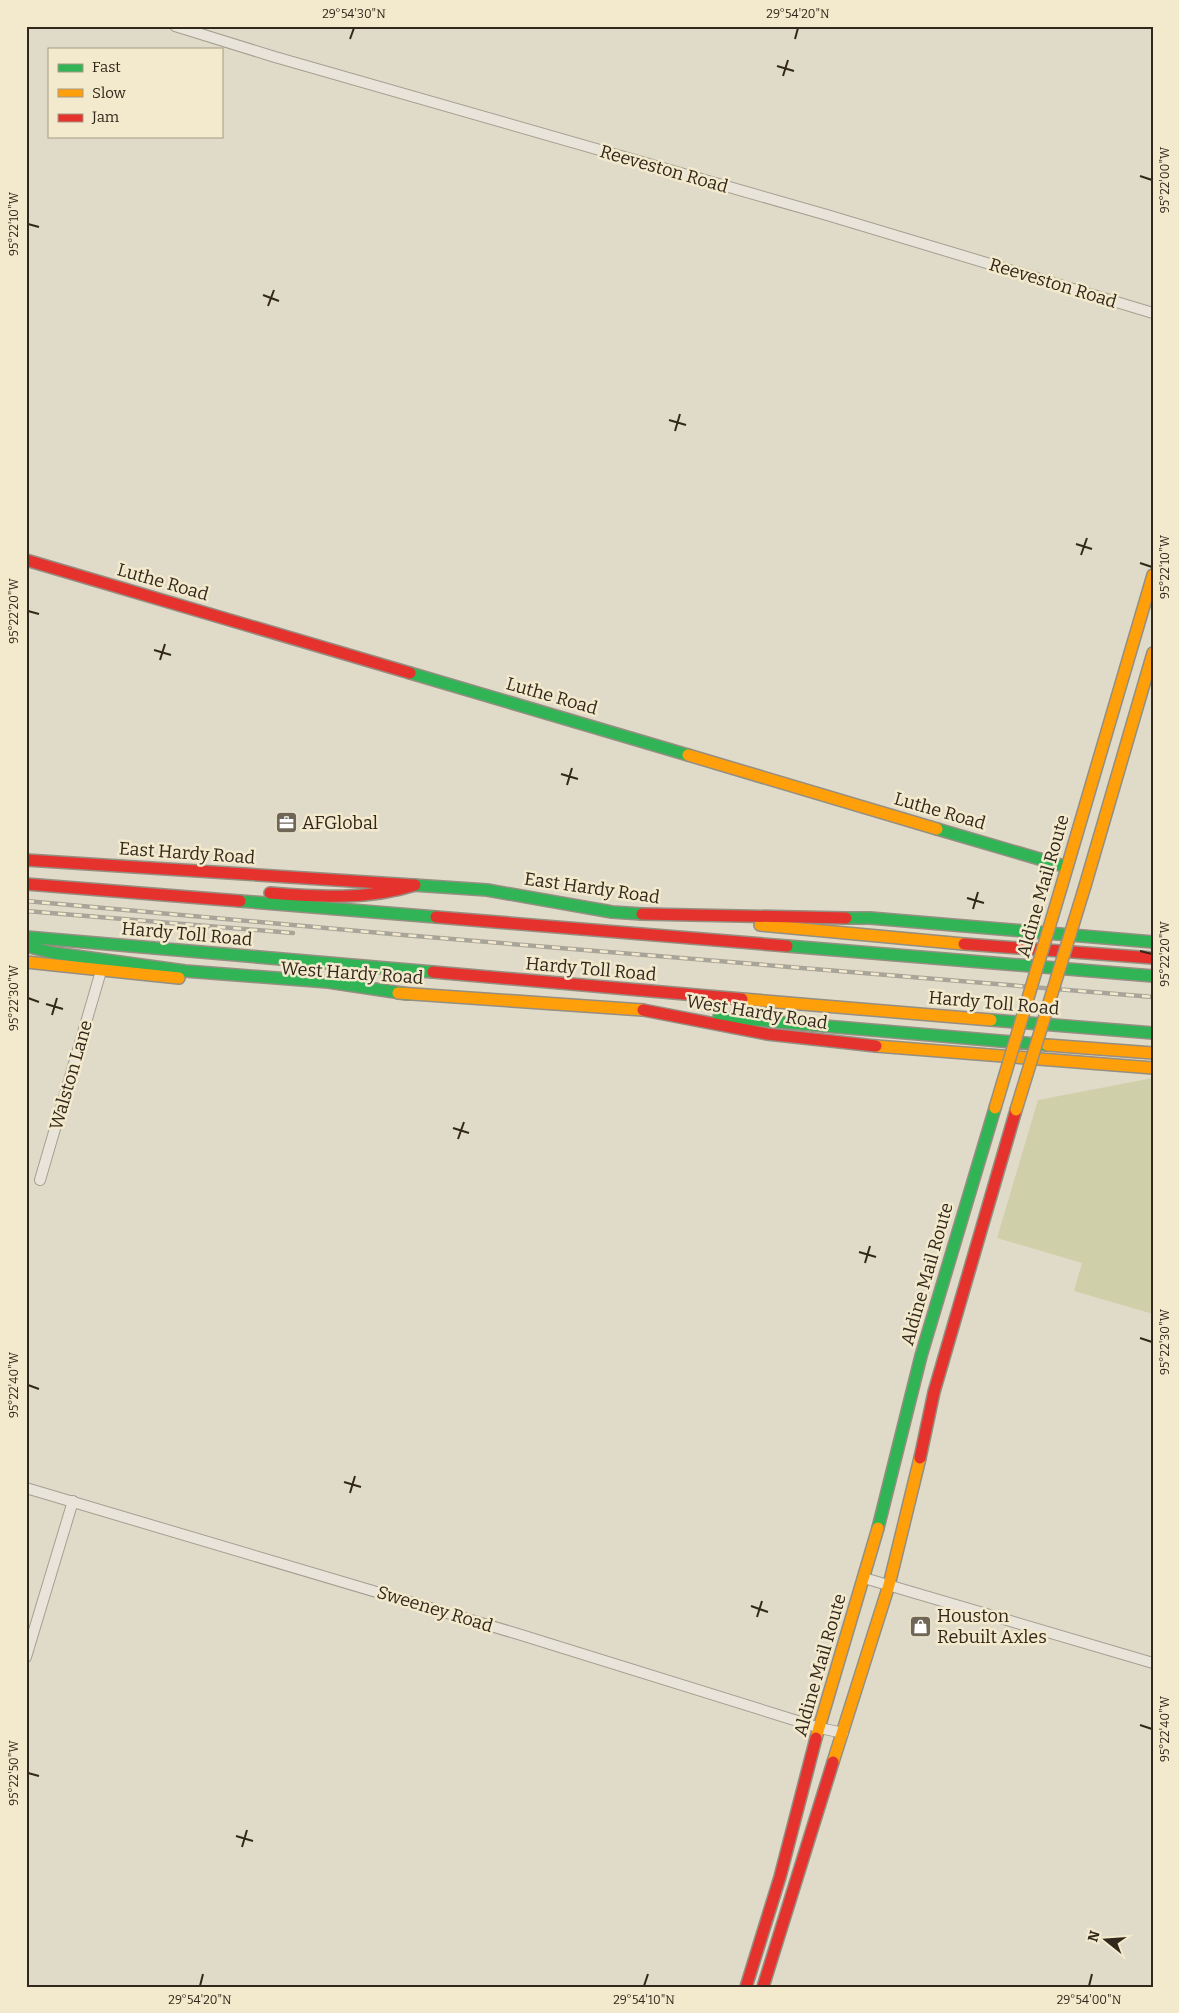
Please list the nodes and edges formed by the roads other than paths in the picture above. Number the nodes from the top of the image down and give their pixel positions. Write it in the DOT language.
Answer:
graph roads {
  1 [pos="175,26"];
  2 [pos="1153,313"];
  3 [pos="26,560"];
  4 [pos="1153,575"];
  5 [pos="1153,653"];
  6 [pos="1114,703"];
  7 [pos="1137,709"];
  8 [pos="26,860"];
  9 [pos="1067,867"];
  10 [pos="26,872"];
  11 [pos="26,884"];
  12 [pos="416,886"];
  13 [pos="660,916"];
  14 [pos="26,937"];
  15 [pos="1153,942"];
  16 [pos="26,946"];
  17 [pos="1043,951"];
  18 [pos="1065,952"];
  19 [pos="1153,958"];
  20 [pos="26,962"];
  21 [pos="101,971"];
  22 [pos="1153,976"];
  23 [pos="408,994"];
  24 [pos="643,1010"];
  25 [pos="1153,1033"];
  26 [pos="1015,1043"];
  27 [pos="1037,1045"];
  28 [pos="1148,1052"];
  29 [pos="1153,1068"];
  30 [pos="40,1180"];
  31 [pos="952,1249"];
  32 [pos="976,1251"];
  33 [pos="902,1431"];
  34 [pos="925,1435"];
  35 [pos="26,1488"];
  36 [pos="73,1501"];
  37 [pos="864,1578"];
  38 [pos="889,1585"];
  39 [pos="26,1657"];
  40 [pos="1153,1663"];
  41 [pos="820,1728"];
  42 [pos="843,1733"];
  43 [pos="802,1789"];
  44 [pos="823,1794"];
  45 [pos="761,1936"];
  46 [pos="777,1940"];
  47 [pos="746,1987"];
  48 [pos="763,1987"];
  1 -- 2 [label="street, Reeveston Road"];
  3 -- 9 [label="main road, Luthe Road"];
  4 -- 6 [label="main road, Aldine Mail Route"];
  5 -- 7 [label="main road"];
  6 -- 7 [label="main road"];
  6 -- 9 [label="main road, Aldine Mail Route"];
  7 -- 18 [label="main road, bridge"];
  8 -- 12 [label="main road, East Hardy Road"];
  9 -- 17 [label="main road, Aldine Mail Route, bridge"];
  10 -- 12 [label="main road"];
  11 -- 22 [label="main road, Hardy Toll Road"];
  12 -- 13 [label="main road, East Hardy Road"];
  13 -- 15 [label="main road, East Hardy Road"];
  13 -- 17 [label="main road"];
  14 -- 25 [label="main road, Hardy Toll Road"];
  16 -- 23 [label="main road"];
  17 -- 18 [label="main road"];
  17 -- 26 [label="main road, Aldine Mail Route, bridge"];
  18 -- 19 [label="main road"];
  18 -- 27 [label="main road, bridge"];
  20 -- 21 [label="main road, West Hardy Road"];
  21 -- 23 [label="main road, West Hardy Road"];
  21 -- 30 [label="street, Walston Lane"];
  23 -- 24 [label="main road, West Hardy Road"];
  24 -- 26 [label="main road"];
  24 -- 29 [label="main road, West Hardy Road"];
  26 -- 27 [label="main road"];
  26 -- 31 [label="main road, Aldine Mail Route, bridge"];
  27 -- 28 [label="main road"];
  27 -- 32 [label="main road, bridge"];
  31 -- 32 [label="main road"];
  31 -- 33 [label="main road, Aldine Mail Route"];
  32 -- 34 [label="main road"];
  33 -- 34 [label="main road"];
  33 -- 37 [label="main road, Aldine Mail Route"];
  34 -- 38 [label="main road"];
  35 -- 36 [label="street, Sweeney Road"];
  36 -- 39 [label="street"];
  36 -- 41 [label="street, Sweeney Road"];
  37 -- 38 [label="street"];
  37 -- 41 [label="main road, Aldine Mail Route"];
  38 -- 40 [label="street"];
  38 -- 42 [label="main road"];
  41 -- 42 [label="street, Sweeney Road"];
  41 -- 43 [label="main road, Aldine Mail Route"];
  42 -- 44 [label="main road"];
  43 -- 44 [label="main road"];
  43 -- 45 [label="main road, Aldine Mail Route"];
  44 -- 46 [label="main road"];
  45 -- 46 [label="main road"];
  45 -- 47 [label="main road, Aldine Mail Route"];
  46 -- 48 [label="main road"];
}
